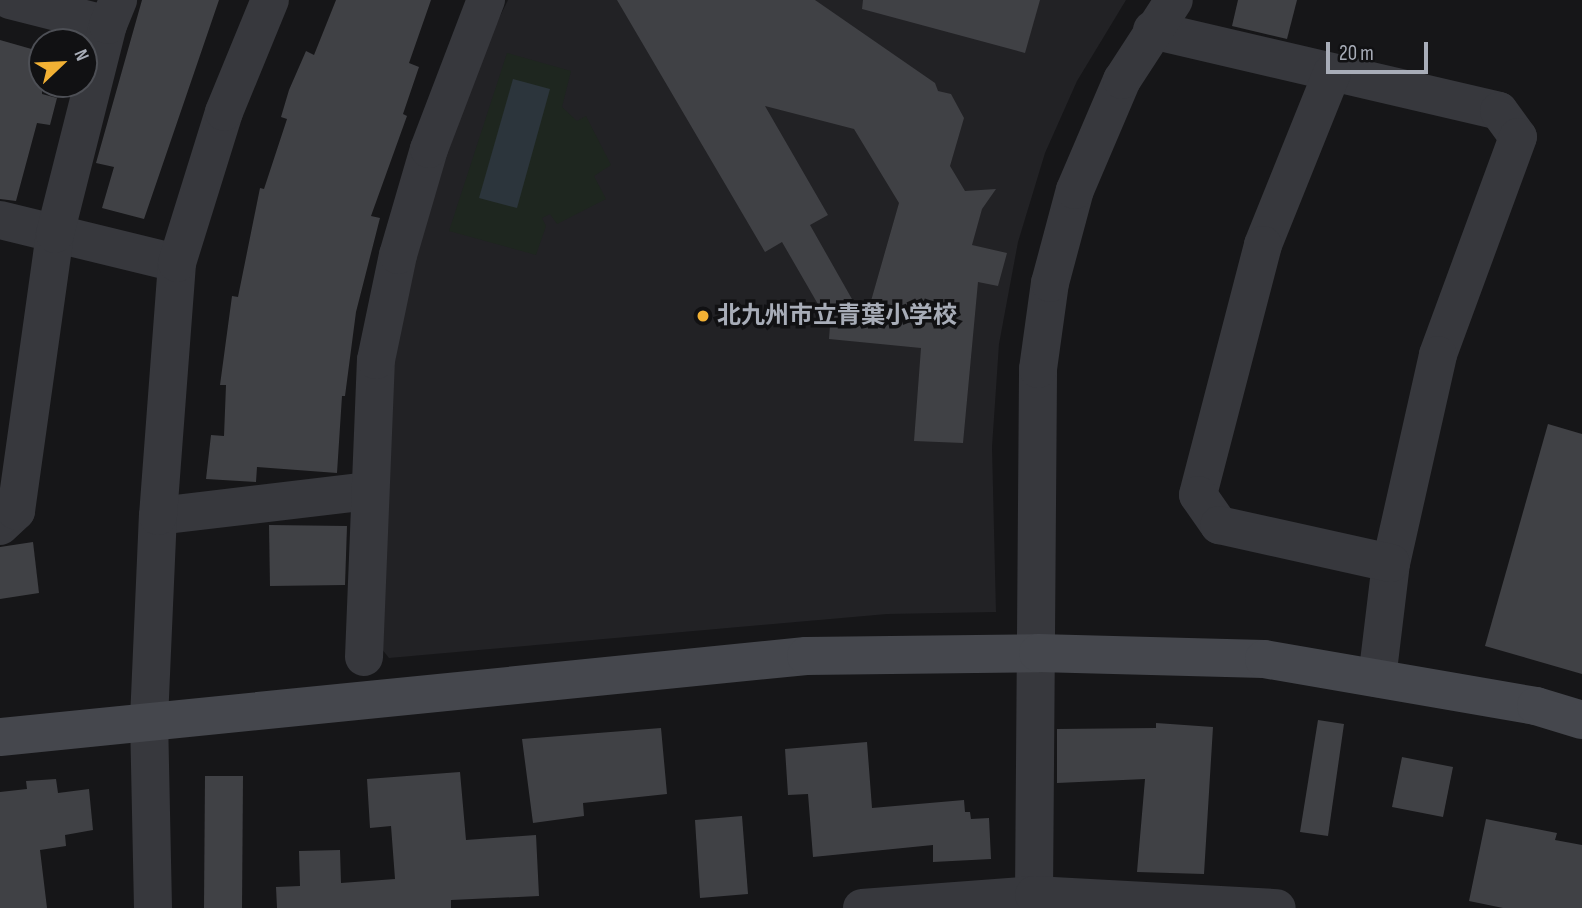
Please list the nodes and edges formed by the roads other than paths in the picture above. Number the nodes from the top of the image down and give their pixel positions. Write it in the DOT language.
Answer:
graph roads {
  1 [pos="10,0"];
  2 [pos="270,0"];
  3 [pos="486,0"];
  4 [pos="113,12"];
  5 [pos="1163,15"];
  6 [pos="1332,73"];
  7 [pos="0,220"];
  8 [pos="55,233"];
  9 [pos="177,264"];
  10 [pos="12,455"];
  11 [pos="368,491"];
  12 [pos="158,516"];
  13 [pos="0,526"];
  14 [pos="1391,563"];
  15 [pos="1038,653"];
  16 [pos="364,657"];
  17 [pos="1377,678"];
  18 [pos="149,720"];
  19 [pos="1582,720"];
  20 [pos="0,737"];
  21 [pos="1016,900"];
  22 [pos="1152,904"];
  23 [pos="880,907"];
  24 [pos="153,908"];
  25 [pos="1277,908"];
  1 -- 4 [label="street"];
  2 -- 9 [label="street"];
  3 -- 11 [label="street"];
  4 -- 8 [label="street"];
  5 -- 6 [label="street"];
  5 -- 15 [label="street"];
  6 -- 14 [label="street"];
  6 -- 14 [label="street"];
  7 -- 8 [label="street"];
  8 -- 9 [label="street"];
  8 -- 10 [label="street"];
  9 -- 12 [label="street"];
  10 -- 13 [label="street"];
  11 -- 12 [label="street"];
  11 -- 16 [label="street"];
  12 -- 18 [label="street"];
  14 -- 17 [label="street"];
  15 -- 17 [label="street"];
  15 -- 18 [label="street"];
  15 -- 21 [label="street"];
  17 -- 19 [label="street"];
  18 -- 20 [label="street"];
  18 -- 24 [label="street"];
  21 -- 22 [label="street"];
  21 -- 23 [label="street"];
  22 -- 25 [label="street"];
}
